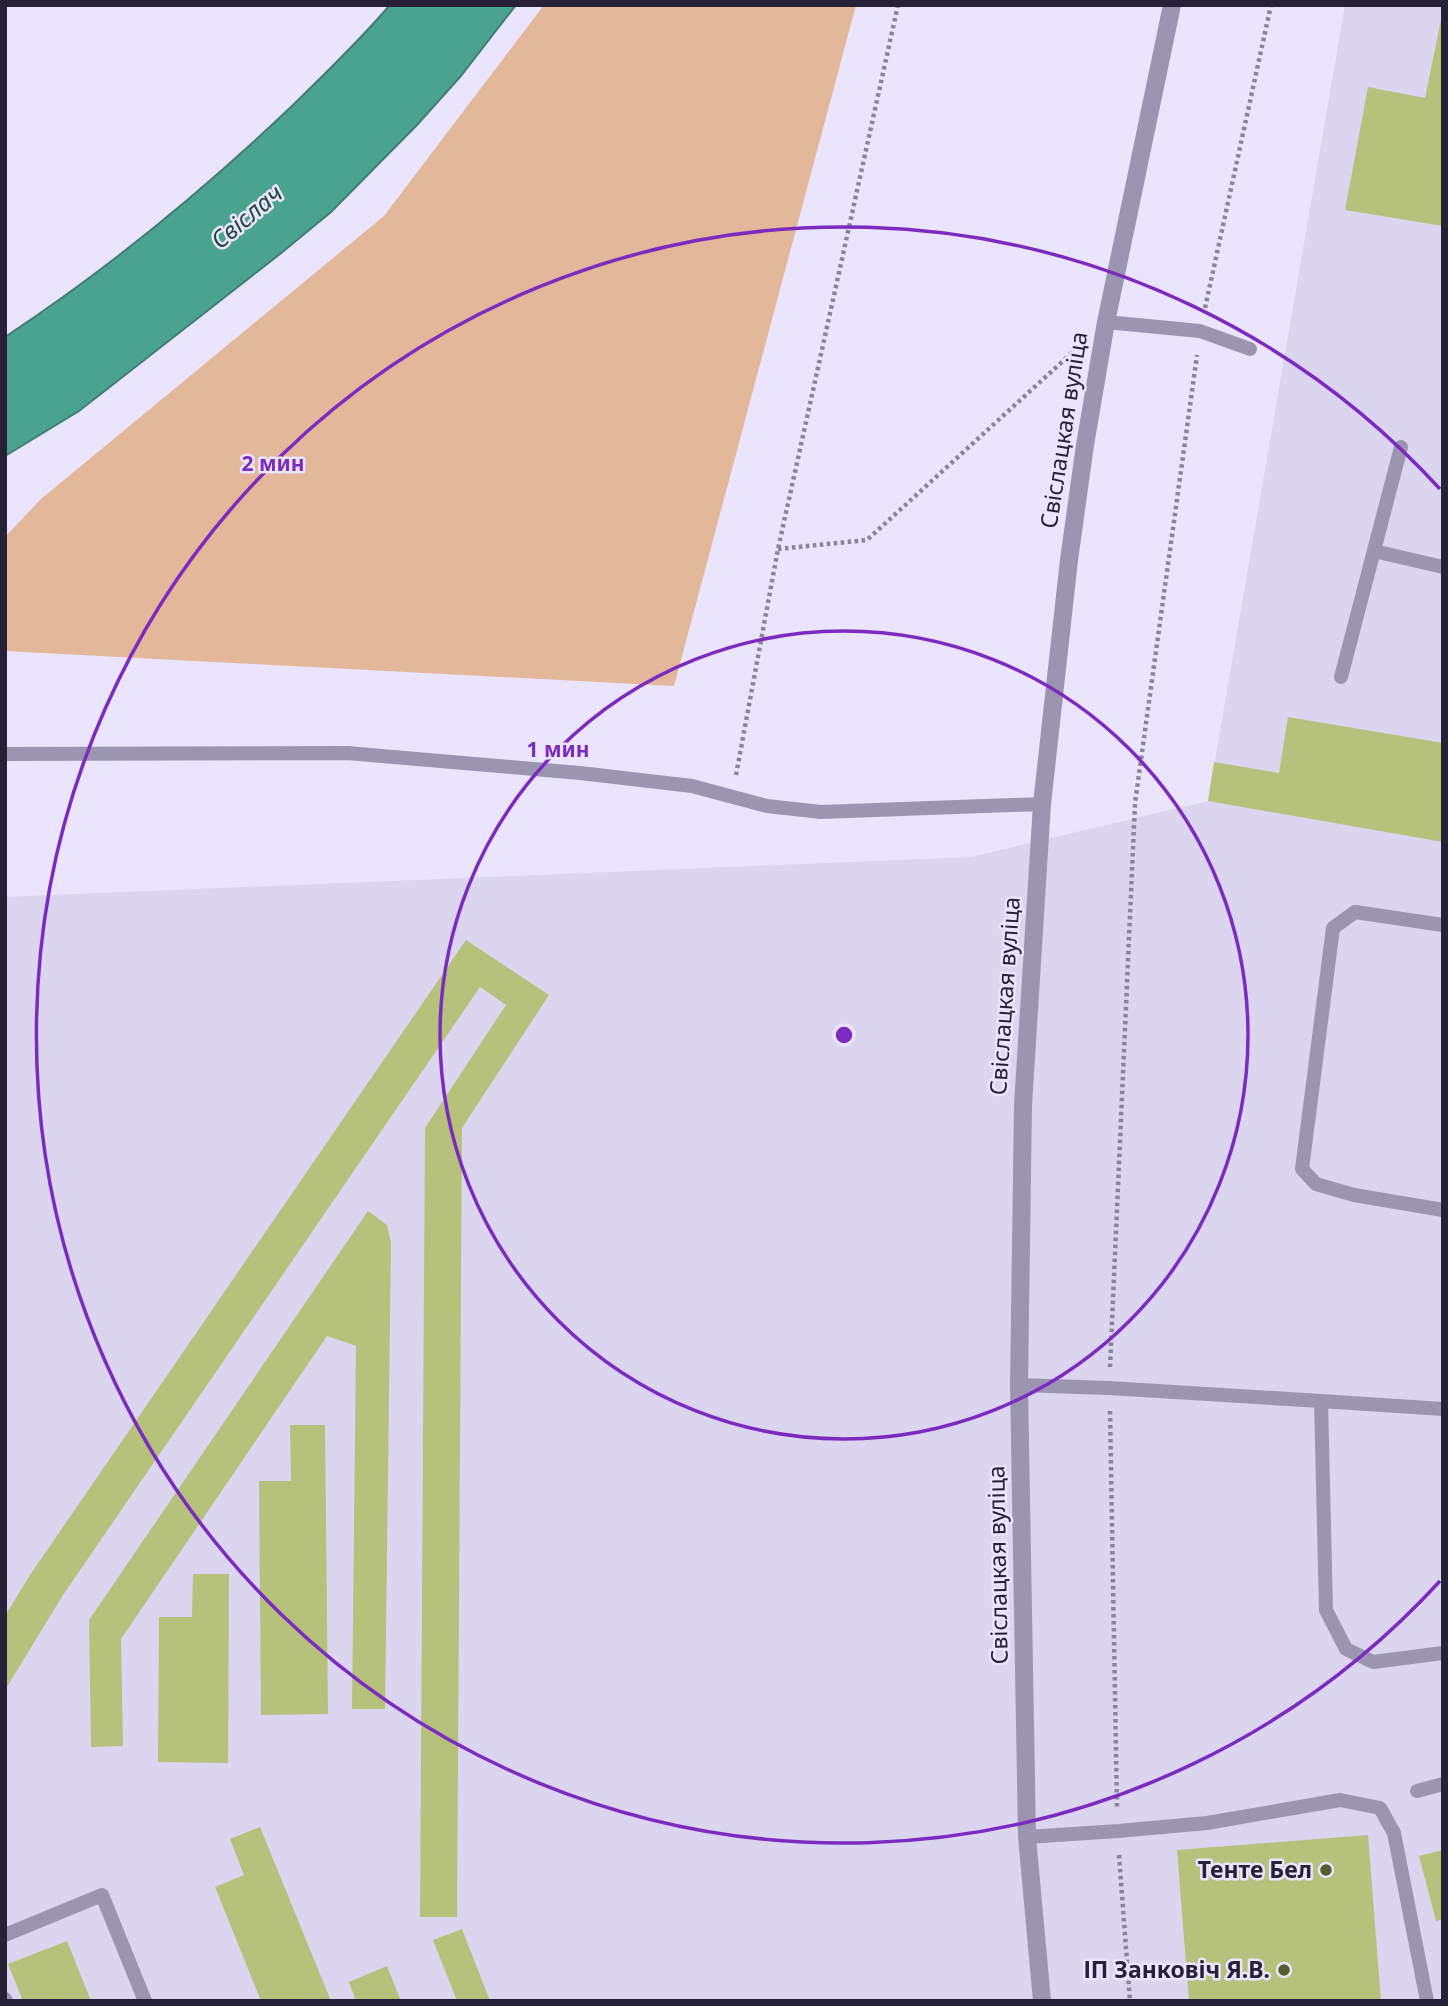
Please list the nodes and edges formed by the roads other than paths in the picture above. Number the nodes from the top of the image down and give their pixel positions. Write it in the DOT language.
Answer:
graph roads {
  1 [pos="1172,5"];
  2 [pos="1106,322"];
  3 [pos="1250,349"];
  4 [pos="1401,447"];
  5 [pos="1374,551"];
  6 [pos="1443,567"];
  7 [pos="1341,677"];
  8 [pos="5,754"];
  9 [pos="1042,803"];
  10 [pos="1443,925"];
  11 [pos="1443,1210"];
  12 [pos="1019,1385"];
  13 [pos="1321,1401"];
  14 [pos="1443,1409"];
  15 [pos="1443,1653"];
  16 [pos="1443,1784"];
  17 [pos="1417,1791"];
  18 [pos="1027,1837"];
  19 [pos="5,1935"];
  20 [pos="145,2001"];
  21 [pos="1041,2001"];
  22 [pos="1427,2001"];
  1 -- 2 [label="street, Свіслацкая вуліца"];
  2 -- 3 [label="lane"];
  2 -- 9 [label="street, Свіслацкая вуліца"];
  4 -- 5 [label="lane"];
  5 -- 6 [label="lane"];
  5 -- 7 [label="lane"];
  8 -- 9 [label="lane"];
  9 -- 12 [label="street, Свіслацкая вуліца"];
  10 -- 11 [label="lane"];
  12 -- 13 [label="lane"];
  12 -- 18 [label="street, Свіслацкая вуліца"];
  13 -- 14 [label="lane"];
  13 -- 15 [label="lane"];
  16 -- 17 [label="lane"];
  18 -- 21 [label="street, Свіслацкая вуліца"];
  18 -- 22 [label="lane"];
  19 -- 20 [label="lane"];
}
